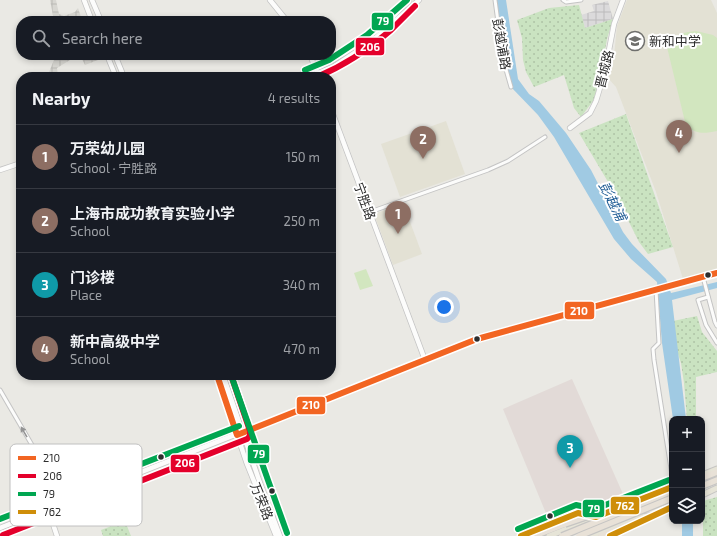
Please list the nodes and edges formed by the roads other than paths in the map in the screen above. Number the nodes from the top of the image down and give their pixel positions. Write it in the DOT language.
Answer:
graph roads {
  1 [pos="84,0"];
  2 [pos="92,0"];
  3 [pos="270,0"];
  4 [pos="409,0"];
  5 [pos="419,0"];
  6 [pos="495,0"];
  7 [pos="562,0"];
  8 [pos="581,0"];
  9 [pos="624,0"];
  10 [pos="90,16"];
  11 [pos="98,16"];
  12 [pos="283,16"];
  13 [pos="336,58"];
  14 [pos="109,60"];
  15 [pos="117,60"];
  16 [pos="312,60"];
  17 [pos="332,60"];
  18 [pos="114,72"];
  19 [pos="122,72"];
  20 [pos="318,72"];
  21 [pos="319,72"];
  22 [pos="320,72"];
  23 [pos="511,87"];
  24 [pos="336,122"];
  25 [pos="570,128"];
  26 [pos="545,138"];
  27 [pos="16,164"];
  28 [pos="0,169"];
  29 [pos="370,212"];
  30 [pos="717,273"];
  31 [pos="704,280"];
  32 [pos="656,290"];
  33 [pos="708,297"];
  34 [pos="717,310"];
  35 [pos="712,312"];
  36 [pos="717,326"];
  37 [pos="717,343"];
  38 [pos="425,360"];
  39 [pos="219,380"];
  40 [pos="225,380"];
  41 [pos="0,390"];
  42 [pos="240,434"];
  43 [pos="31,444"];
  44 [pos="669,456"];
  45 [pos="717,469"];
  46 [pos="142,472"];
  47 [pos="717,473"];
  48 [pos="705,474"];
  49 [pos="705,479"];
  50 [pos="717,479"];
  51 [pos="705,484"];
  52 [pos="669,488"];
  53 [pos="717,488"];
  54 [pos="669,493"];
  55 [pos="669,493"];
  56 [pos="705,493"];
  57 [pos="644,498"];
  58 [pos="669,498"];
  59 [pos="669,498"];
  60 [pos="651,499"];
  61 [pos="636,507"];
  62 [pos="669,508"];
  63 [pos="652,516"];
  64 [pos="596,518"];
  65 [pos="10,524"];
  66 [pos="604,524"];
  67 [pos="54,526"];
  68 [pos="0,528"];
  69 [pos="57,536"];
  70 [pos="276,536"];
  71 [pos="280,536"];
  72 [pos="521,536"];
  73 [pos="534,536"];
  74 [pos="549,536"];
  75 [pos="562,536"];
  76 [pos="566,536"];
  77 [pos="574,536"];
  78 [pos="580,536"];
  79 [pos="592,536"];
  80 [pos="601,536"];
  81 [pos="610,536"];
  1 -- 10 [label="street"];
  2 -- 11 [label="street"];
  3 -- 12 [label="street"];
  4 -- 13 [label="street"];
  5 -- 22 [label="street"];
  6 -- 23 [label="street, 彭越浦路"];
  7 -- 8 [label="street"];
  9 -- 25 [label="street, 晋城路"];
  14 -- 18 [label="street"];
  15 -- 19 [label="street"];
  16 -- 20 [label="street"];
  17 -- 21 [label="street"];
  24 -- 29 [label="street, 宁胜路"];
  26 -- 29 [label="street"];
  27 -- 28 [label="street"];
  29 -- 38 [label="street, 宁胜路"];
  30 -- 31 [label="street"];
  31 -- 32 [label="street"];
  31 -- 33 [label="street"];
  32 -- 38 [label="street"];
  32 -- 44 [label="street"];
  33 -- 35 [label="street"];
  33 -- 37 [label="street"];
  34 -- 35 [label="street"];
  35 -- 36 [label="street"];
  38 -- 42 [label="street"];
  39 -- 42 [label="street, 万荣路"];
  40 -- 42 [label="street, 万荣路"];
  43 -- 41 [label="street, one-way"];
  42 -- 46 [label="street"];
  42 -- 70 [label="street, 万荣路"];
  42 -- 71 [label="street, 万荣路"];
  45 -- 48 [label="main road"];
  47 -- 49 [label="highway"];
  50 -- 51 [label="highway"];
  52 -- 57 [label="main road"];
  53 -- 56 [label="main road"];
  54 -- 60 [label="highway, bridge"];
  55 -- 61 [label="main road"];
  57 -- 61 [label="main road"];
  57 -- 64 [label="main road"];
  58 -- 66 [label="main road"];
  59 -- 78 [label="highway, bridge"];
  60 -- 73 [label="highway, bridge"];
  60 -- 75 [label="highway, bridge"];
  61 -- 76 [label="main road"];
  62 -- 63 [label="main road"];
  63 -- 79 [label="main road"];
  63 -- 80 [label="highway"];
  63 -- 81 [label="main road"];
  64 -- 72 [label="main road"];
  64 -- 74 [label="main road"];
  65 -- 68 [label="street"];
  66 -- 77 [label="main road"];
  66 -- 79 [label="main road"];
  67 -- 69 [label="street"];
}
